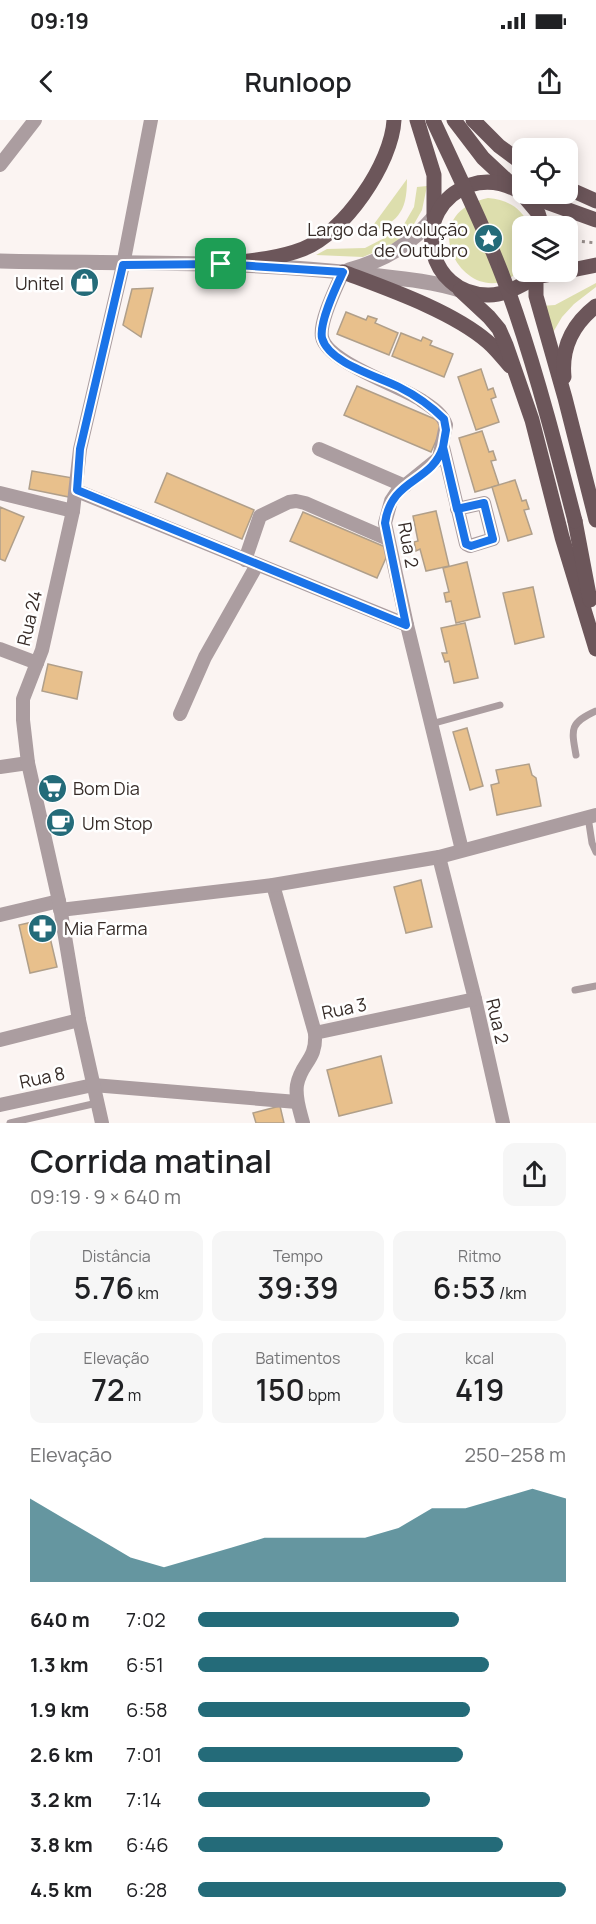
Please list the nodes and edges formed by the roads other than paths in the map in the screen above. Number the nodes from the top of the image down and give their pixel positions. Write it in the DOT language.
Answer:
graph roads {
  1 [pos="34,120"];
  2 [pos="151,120"];
  3 [pos="394,120"];
  4 [pos="417,120"];
  5 [pos="433,120"];
  6 [pos="454,120"];
  7 [pos="473,120"];
  8 [pos="512,155"];
  9 [pos="0,165"];
  10 [pos="512,184"];
  11 [pos="512,189"];
  12 [pos="578,193"];
  13 [pos="596,201"];
  14 [pos="552,204"];
  15 [pos="434,217"];
  16 [pos="596,220"];
  17 [pos="0,261"];
  18 [pos="221,264"];
  19 [pos="123,265"];
  20 [pos="596,265"];
  21 [pos="578,268"];
  22 [pos="343,272"];
  23 [pos="522,282"];
  24 [pos="537,282"];
  25 [pos="460,290"];
  26 [pos="596,306"];
  27 [pos="518,375"];
  28 [pos="565,398"];
  29 [pos="443,447"];
  30 [pos="319,449"];
  31 [pos="405,486"];
  32 [pos="77,490"];
  33 [pos="0,493"];
  34 [pos="457,509"];
  35 [pos="73,511"];
  36 [pos="595,512"];
  37 [pos="575,521"];
  38 [pos="388,539"];
  39 [pos="251,562"];
  40 [pos="596,582"];
  41 [pos="406,625"];
  42 [pos="596,634"];
  43 [pos="596,649"];
  44 [pos="0,650"];
  45 [pos="37,663"];
  46 [pos="500,705"];
  47 [pos="596,711"];
  48 [pos="180,714"];
  49 [pos="431,724"];
  50 [pos="576,755"];
  51 [pos="28,763"];
  52 [pos="0,767"];
  53 [pos="592,816"];
  54 [pos="462,850"];
  55 [pos="596,852"];
  56 [pos="439,857"];
  57 [pos="273,885"];
  58 [pos="59,906"];
  59 [pos="0,915"];
  60 [pos="596,986"];
  61 [pos="575,990"];
  62 [pos="475,999"];
  63 [pos="79,1020"];
  64 [pos="315,1033"];
  65 [pos="0,1040"];
  66 [pos="93,1085"];
  67 [pos="297,1102"];
  68 [pos="97,1103"];
  69 [pos="0,1105"];
  70 [pos="10,1123"];
  71 [pos="102,1123"];
  72 [pos="303,1123"];
  73 [pos="503,1123"];
  1 -- 9 [label="street"];
  2 -- 19 [label="street, Rua 24"];
  3 -- 18 [label="main road"];
  4 -- 15 [label="main road"];
  5 -- 37 [label="main road, bridge"];
  6 -- 10 [label="main road"];
  7 -- 8 [label="main road"];
  11 -- 15 [label="main road"];
  12 -- 13 [label="main road"];
  14 -- 16 [label="main road"];
  15 -- 22 [label="street"];
  15 -- 25 [label="main road"];
  17 -- 19 [label="street"];
  18 -- 19 [label="street"];
  18 -- 22 [label="street"];
  19 -- 32 [label="street, Rua 24"];
  20 -- 21 [label="main road"];
  22 -- 25 [label="street"];
  22 -- 27 [label="main road"];
  22 -- 29 [label="street"];
  23 -- 25 [label="main road"];
  24 -- 28 [label="main road"];
  25 -- 27 [label="main road"];
  26 -- 28 [label="main road"];
  27 -- 43 [label="main road"];
  28 -- 36 [label="main road"];
  29 -- 31 [label="street, Rua 2"];
  29 -- 34 [label="street"];
  30 -- 31 [label="street"];
  31 -- 38 [label="street, Rua 2"];
  32 -- 35 [label="street, Rua 24"];
  32 -- 39 [label="street"];
  33 -- 35 [label="street"];
  35 -- 45 [label="street, Rua 24"];
  37 -- 40 [label="main road"];
  37 -- 42 [label="main road"];
  38 -- 39 [label="street"];
  38 -- 41 [label="street, Rua 2"];
  39 -- 41 [label="street"];
  39 -- 48 [label="street"];
  41 -- 49 [label="street, Rua 2"];
  44 -- 45 [label="street"];
  45 -- 51 [label="street, Rua 24"];
  46 -- 49 [label="lane"];
  47 -- 50 [label="lane"];
  49 -- 54 [label="street, Rua 2"];
  51 -- 52 [label="street"];
  51 -- 58 [label="street, Rua 24"];
  53 -- 54 [label="street"];
  53 -- 55 [label="lane"];
  54 -- 56 [label="street"];
  56 -- 57 [label="street"];
  56 -- 62 [label="street, Rua 2"];
  57 -- 58 [label="street"];
  57 -- 64 [label="street"];
  58 -- 59 [label="street"];
  58 -- 63 [label="street, Rua 24"];
  60 -- 61 [label="lane"];
  62 -- 64 [label="street, Rua 3"];
  62 -- 73 [label="street, Rua 2"];
  63 -- 65 [label="street"];
  63 -- 66 [label="street, Rua 24"];
  64 -- 67 [label="street, Rua 3"];
  66 -- 67 [label="street, Rua 8"];
  66 -- 68 [label="street, Rua 24"];
  66 -- 69 [label="street, Rua 8"];
  67 -- 72 [label="street, Rua 3"];
  68 -- 70 [label="lane"];
  68 -- 71 [label="street, Rua 24"];
}
